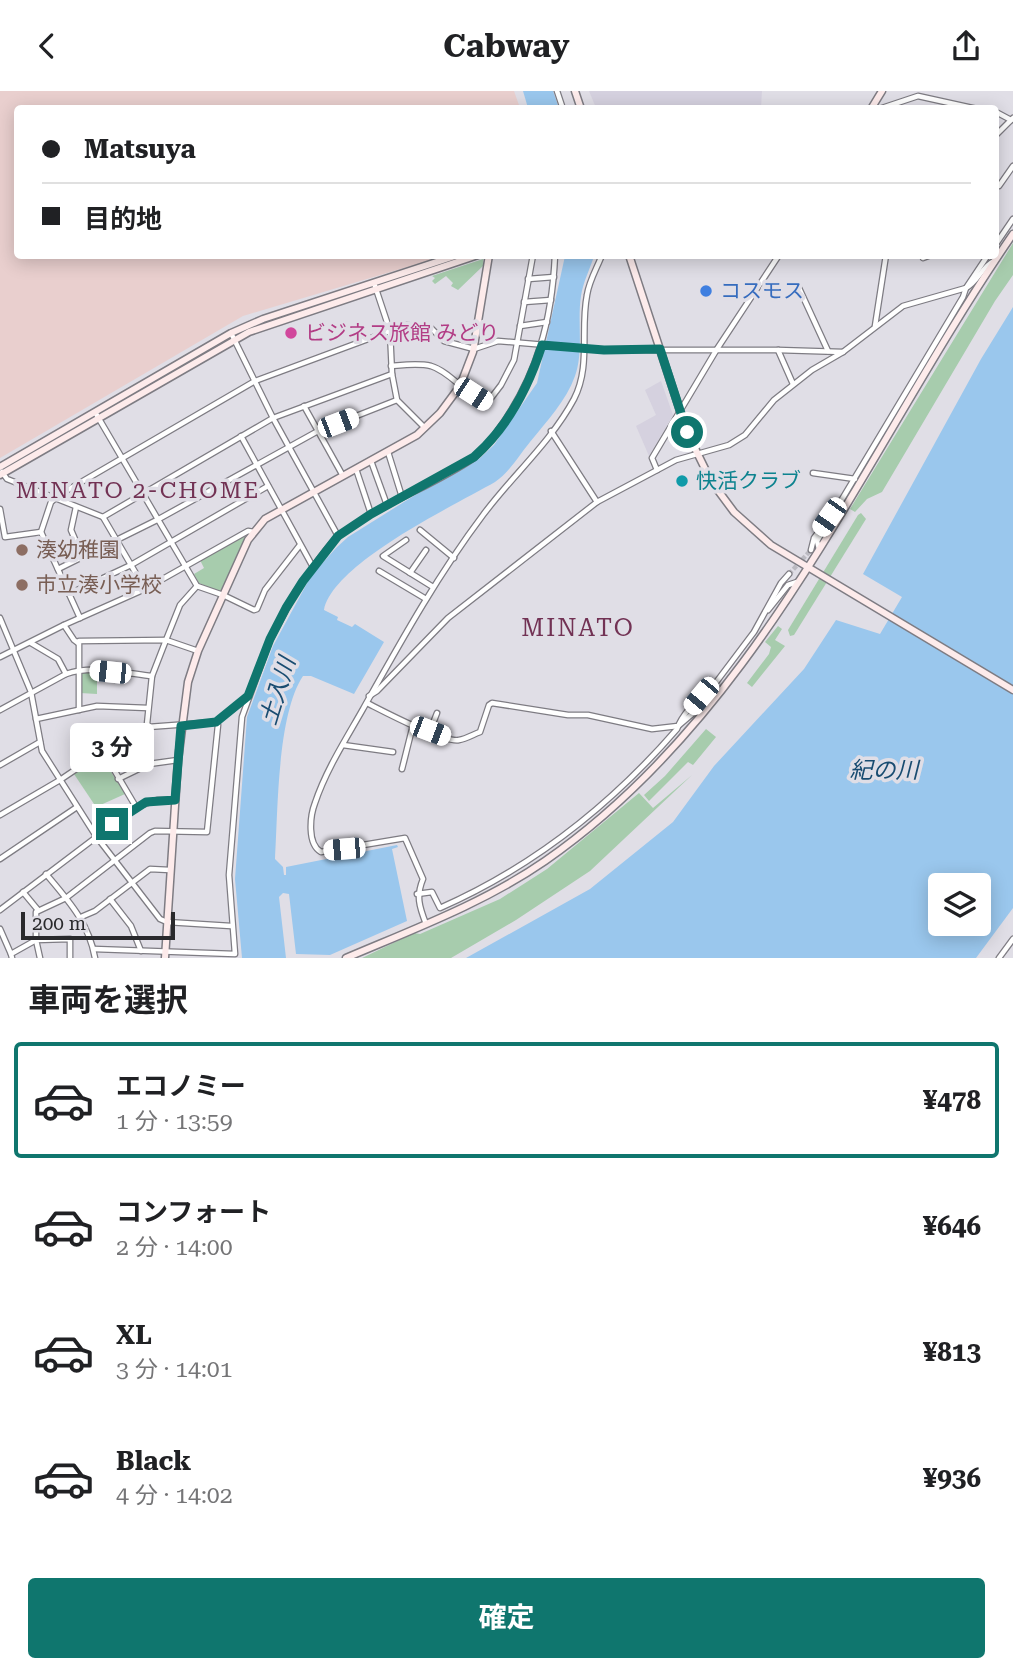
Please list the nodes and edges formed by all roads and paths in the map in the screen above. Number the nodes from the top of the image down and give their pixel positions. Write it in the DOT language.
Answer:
graph roads {
  1 [pos="891,105"];
  2 [pos="959,105"];
  3 [pos="1012,119"];
  4 [pos="999,132"];
  5 [pos="1013,166"];
  6 [pos="999,186"];
  7 [pos="1013,219"];
  8 [pos="1013,234"];
  9 [pos="999,240"];
  10 [pos="999,255"];
  11 [pos="447,259"];
  12 [pos="465,259"];
  13 [pos="488,259"];
  14 [pos="532,259"];
  15 [pos="555,259"];
  16 [pos="600,259"];
  17 [pos="630,259"];
  18 [pos="776,259"];
  19 [pos="885,259"];
  20 [pos="985,259"];
  21 [pos="995,261"];
  22 [pos="554,277"];
  23 [pos="528,279"];
  24 [pos="375,286"];
  25 [pos="799,288"];
  26 [pos="966,288"];
  27 [pos="551,300"];
  28 [pos="524,302"];
  29 [pos="547,322"];
  30 [pos="520,326"];
  31 [pos="875,326"];
  32 [pos="390,331"];
  33 [pos="233,336"];
  34 [pos="517,344"];
  35 [pos="543,345"];
  36 [pos="474,349"];
  37 [pos="583,349"];
  38 [pos="660,349"];
  39 [pos="717,349"];
  40 [pos="778,350"];
  41 [pos="828,351"];
  42 [pos="843,352"];
  43 [pos="391,366"];
  44 [pos="391,374"];
  45 [pos="255,381"];
  46 [pos="794,384"];
  47 [pos="460,386"];
  48 [pos="397,400"];
  49 [pos="304,406"];
  50 [pos="680,411"];
  51 [pos="97,415"];
  52 [pos="273,418"];
  53 [pos="425,428"];
  54 [pos="318,431"];
  55 [pos="551,432"];
  56 [pos="241,436"];
  57 [pos="290,446"];
  58 [pos="388,452"];
  59 [pos="696,453"];
  60 [pos="122,459"];
  61 [pos="371,461"];
  62 [pos="256,464"];
  63 [pos="356,469"];
  64 [pos="657,470"];
  65 [pos="1,471"];
  66 [pos="813,473"];
  67 [pos="343,476"];
  68 [pos="855,479"];
  69 [pos="268,486"];
  70 [pos="314,491"];
  71 [pos="142,494"];
  72 [pos="402,497"];
  73 [pos="54,499"];
  74 [pos="597,502"];
  75 [pos="387,505"];
  76 [pos="76,507"];
  77 [pos="0,509"];
  78 [pos="281,510"];
  79 [pos="371,514"];
  80 [pos="103,517"];
  81 [pos="157,520"];
  82 [pos="420,530"];
  83 [pos="41,532"];
  84 [pos="254,532"];
  85 [pos="338,536"];
  86 [pos="407,540"];
  87 [pos="117,541"];
  88 [pos="171,542"];
  89 [pos="300,545"];
  90 [pos="815,549"];
  91 [pos="426,551"];
  92 [pos="83,558"];
  93 [pos="454,558"];
  94 [pos="131,565"];
  95 [pos="186,565"];
  96 [pos="807,567"];
  97 [pos="313,568"];
  98 [pos="58,569"];
  99 [pos="379,571"];
  100 [pos="410,573"];
  101 [pos="789,574"];
  102 [pos="797,582"];
  103 [pos="197,586"];
  104 [pos="433,587"];
  105 [pos="145,589"];
  106 [pos="69,594"];
  107 [pos="223,595"];
  108 [pos="426,599"];
  109 [pos="765,613"];
  110 [pos="0,618"];
  111 [pos="80,618"];
  112 [pos="64,625"];
  113 [pos="166,640"];
  114 [pos="30,642"];
  115 [pos="78,643"];
  116 [pos="15,649"];
  117 [pos="198,651"];
  118 [pos="0,657"];
  119 [pos="77,670"];
  120 [pos="66,674"];
  121 [pos="152,676"];
  122 [pos="1013,690"];
  123 [pos="31,692"];
  124 [pos="248,696"];
  125 [pos="714,699"];
  126 [pos="367,700"];
  127 [pos="148,708"];
  128 [pos="0,710"];
  129 [pos="79,710"];
  130 [pos="437,713"];
  131 [pos="36,719"];
  132 [pos="216,722"];
  133 [pos="413,725"];
  134 [pos="181,726"];
  135 [pos="678,726"];
  136 [pos="148,727"];
  137 [pos="430,731"];
  138 [pos="40,741"];
  139 [pos="343,745"];
  140 [pos="103,751"];
  141 [pos="393,752"];
  142 [pos="178,760"];
  143 [pos="0,765"];
  144 [pos="402,769"];
  145 [pos="118,779"];
  146 [pos="60,780"];
  147 [pos="175,800"];
  148 [pos="77,807"];
  149 [pos="136,807"];
  150 [pos="0,815"];
  151 [pos="173,831"];
  152 [pos="96,836"];
  153 [pos="0,859"];
  154 [pos="115,860"];
  155 [pos="170,870"];
  156 [pos="46,874"];
  157 [pos="132,882"];
  158 [pos="23,892"];
  159 [pos="417,894"];
  160 [pos="66,898"];
  161 [pos="110,899"];
  162 [pos="0,910"];
  163 [pos="38,911"];
  164 [pos="81,917"];
  165 [pos="167,922"];
  166 [pos="426,924"];
  167 [pos="232,926"];
  168 [pos="0,929"];
  169 [pos="1013,939"];
  170 [pos="36,940"];
  171 [pos="93,950"];
  172 [pos="141,951"];
  173 [pos="165,955"];
  174 [pos="214,955"];
  175 [pos="12,956"];
  176 [pos="225,956"];
  177 [pos="40,958"];
  178 [pos="70,958"];
  179 [pos="95,958"];
  180 [pos="346,958"];
  181 [pos="999,958"];
  1 -- 2 [label="street"];
  3 -- 4 [label="street"];
  5 -- 6 [label="street"];
  7 -- 9 [label="street"];
  8 -- 10 [label="main road"];
  11 -- 24 [label="main road"];
  12 -- 24 [label="main road"];
  13 -- 36 [label="main road"];
  14 -- 23 [label="street"];
  15 -- 22 [label="street"];
  16 -- 37 [label="street"];
  17 -- 38 [label="main road"];
  18 -- 39 [label="street"];
  19 -- 31 [label="street"];
  20 -- 26 [label="street"];
  21 -- 26 [label="street"];
  21 -- 90 [label="main road"];
  22 -- 23 [label="street"];
  22 -- 27 [label="street"];
  23 -- 28 [label="street"];
  24 -- 32 [label="street"];
  24 -- 33 [label="main road"];
  25 -- 41 [label="street"];
  26 -- 31 [label="street"];
  26 -- 68 [label="street"];
  27 -- 28 [label="street"];
  27 -- 29 [label="street"];
  28 -- 30 [label="street"];
  29 -- 30 [label="street"];
  29 -- 35 [label="street"];
  30 -- 34 [label="street"];
  31 -- 42 [label="street"];
  32 -- 36 [label="street"];
  32 -- 43 [label="street"];
  32 -- 45 [label="street"];
  33 -- 45 [label="street"];
  33 -- 51 [label="main road"];
  34 -- 35 [label="street"];
  34 -- 36 [label="street"];
  34 -- 47 [label="street"];
  35 -- 37 [label="street"];
  35 -- 72 [label="street"];
  36 -- 47 [label="main road"];
  37 -- 38 [label="street"];
  37 -- 55 [label="street"];
  38 -- 39 [label="street"];
  38 -- 50 [label="main road"];
  39 -- 40 [label="street"];
  39 -- 50 [label="street"];
  40 -- 41 [label="street"];
  40 -- 46 [label="street"];
  41 -- 42 [label="street"];
  42 -- 46 [label="street"];
  43 -- 44 [label="street"];
  43 -- 47 [label="street"];
  44 -- 48 [label="street"];
  44 -- 49 [label="street"];
  45 -- 52 [label="street"];
  45 -- 60 [label="street"];
  46 -- 59 [label="street"];
  47 -- 53 [label="main road"];
  48 -- 53 [label="street"];
  48 -- 54 [label="street"];
  49 -- 52 [label="street"];
  49 -- 54 [label="street"];
  50 -- 59 [label="main road"];
  50 -- 64 [label="street"];
  51 -- 60 [label="street"];
  51 -- 65 [label="main road"];
  52 -- 56 [label="street"];
  52 -- 57 [label="street"];
  53 -- 58 [label="main road"];
  54 -- 57 [label="street"];
  54 -- 67 [label="street"];
  55 -- 74 [label="street"];
  55 -- 93 [label="street"];
  56 -- 62 [label="street"];
  56 -- 71 [label="street"];
  57 -- 62 [label="street"];
  57 -- 70 [label="street"];
  58 -- 61 [label="main road"];
  58 -- 72 [label="street"];
  59 -- 64 [label="street"];
  59 -- 96 [label="main road"];
  60 -- 71 [label="street"];
  60 -- 73 [label="street"];
  61 -- 63 [label="main road"];
  61 -- 75 [label="street"];
  62 -- 69 [label="street"];
  62 -- 81 [label="street"];
  63 -- 67 [label="main road"];
  63 -- 79 [label="street"];
  64 -- 74 [label="street"];
  65 -- 73 [label="street"];
  66 -- 68 [label="street"];
  67 -- 70 [label="main road"];
  68 -- 90 [label="street"];
  69 -- 78 [label="street"];
  69 -- 88 [label="street"];
  70 -- 78 [label="main road"];
  70 -- 85 [label="street"];
  71 -- 80 [label="street"];
  71 -- 81 [label="street"];
  72 -- 75 [label="street"];
  73 -- 76 [label="street"];
  73 -- 83 [label="street"];
  74 -- 126 [label="street"];
  75 -- 79 [label="street"];
  76 -- 80 [label="street"];
  76 -- 92 [label="street"];
  77 -- 83 [label="street"];
  78 -- 84 [label="main road"];
  78 -- 89 [label="street"];
  79 -- 85 [label="street"];
  80 -- 87 [label="street"];
  81 -- 87 [label="street"];
  81 -- 88 [label="street"];
  82 -- 93 [label="street"];
  83 -- 98 [label="street"];
  84 -- 95 [label="street"];
  84 -- 107 [label="main road"];
  85 -- 97 [label="street"];
  86 -- 100 [label="street"];
  87 -- 92 [label="street"];
  87 -- 94 [label="street"];
  88 -- 94 [label="street"];
  88 -- 95 [label="street"];
  89 -- 97 [label="street"];
  89 -- 107 [label="street"];
  90 -- 96 [label="main road"];
  91 -- 100 [label="street"];
  92 -- 98 [label="street"];
  93 -- 104 [label="street"];
  94 -- 105 [label="street"];
  94 -- 106 [label="street"];
  95 -- 103 [label="street"];
  95 -- 105 [label="street"];
  96 -- 102 [label="main road"];
  96 -- 122 [label="main road"];
  97 -- 124 [label="street"];
  98 -- 106 [label="street"];
  99 -- 108 [label="street"];
  100 -- 104 [label="street"];
  101 -- 109 [label="street"];
  102 -- 109 [label="street"];
  102 -- 125 [label="main road"];
  103 -- 107 [label="street"];
  103 -- 113 [label="street"];
  104 -- 108 [label="street"];
  105 -- 111 [label="street"];
  106 -- 111 [label="street"];
  107 -- 117 [label="main road"];
  108 -- 126 [label="street"];
  109 -- 135 [label="street"];
  110 -- 116 [label="street"];
  111 -- 112 [label="street"];
  112 -- 114 [label="street"];
  112 -- 115 [label="street"];
  113 -- 115 [label="street"];
  113 -- 117 [label="street"];
  113 -- 121 [label="street"];
  114 -- 116 [label="street"];
  114 -- 120 [label="street"];
  115 -- 119 [label="street"];
  116 -- 118 [label="street"];
  116 -- 123 [label="street"];
  117 -- 134 [label="main road"];
  119 -- 120 [label="street"];
  119 -- 121 [label="street"];
  119 -- 129 [label="street"];
  120 -- 123 [label="street"];
  121 -- 127 [label="street"];
  123 -- 128 [label="street"];
  123 -- 131 [label="street"];
  124 -- 132 [label="street"];
  124 -- 167 [label="street"];
  125 -- 135 [label="street"];
  125 -- 166 [label="main road"];
  126 -- 133 [label="street"];
  126 -- 139 [label="street"];
  127 -- 129 [label="street"];
  127 -- 136 [label="street"];
  129 -- 131 [label="street"];
  130 -- 137 [label="street"];
  131 -- 138 [label="street"];
  132 -- 134 [label="street"];
  132 -- 151 [label="street"];
  133 -- 137 [label="street"];
  133 -- 144 [label="street"];
  134 -- 136 [label="street"];
  134 -- 142 [label="main road"];
  135 -- 137 [label="street"];
  135 -- 159 [label="street"];
  136 -- 140 [label="street"];
  138 -- 143 [label="street"];
  138 -- 146 [label="street"];
  139 -- 141 [label="street"];
  139 -- 159 [label="street"];
  140 -- 145 [label="street"];
  140 -- 146 [label="street"];
  142 -- 145 [label="street"];
  142 -- 147 [label="main road"];
  145 -- 149 [label="street"];
  146 -- 148 [label="street"];
  146 -- 150 [label="street"];
  147 -- 149 [label="street"];
  147 -- 151 [label="main road"];
  148 -- 152 [label="street"];
  148 -- 153 [label="street"];
  149 -- 152 [label="street"];
  151 -- 154 [label="street"];
  151 -- 155 [label="main road"];
  152 -- 154 [label="street"];
  152 -- 156 [label="street"];
  154 -- 157 [label="street"];
  154 -- 160 [label="street"];
  155 -- 157 [label="street"];
  155 -- 165 [label="main road"];
  156 -- 158 [label="street"];
  156 -- 160 [label="street"];
  157 -- 161 [label="street"];
  157 -- 165 [label="street"];
  158 -- 162 [label="street"];
  158 -- 163 [label="street"];
  159 -- 166 [label="street"];
  160 -- 163 [label="street"];
  160 -- 164 [label="street"];
  161 -- 164 [label="street"];
  161 -- 172 [label="street"];
  163 -- 170 [label="street"];
  164 -- 171 [label="street"];
  165 -- 167 [label="street"];
  165 -- 173 [label="main road"];
  166 -- 180 [label="main road"];
  167 -- 176 [label="street"];
  168 -- 175 [label="street"];
  169 -- 181 [label="street"];
  170 -- 175 [label="street"];
  170 -- 177 [label="street"];
  170 -- 178 [label="street"];
  171 -- 172 [label="street"];
  171 -- 179 [label="street"];
  172 -- 173 [label="street"];
  173 -- 174 [label="street"];
  174 -- 176 [label="street"];
}
